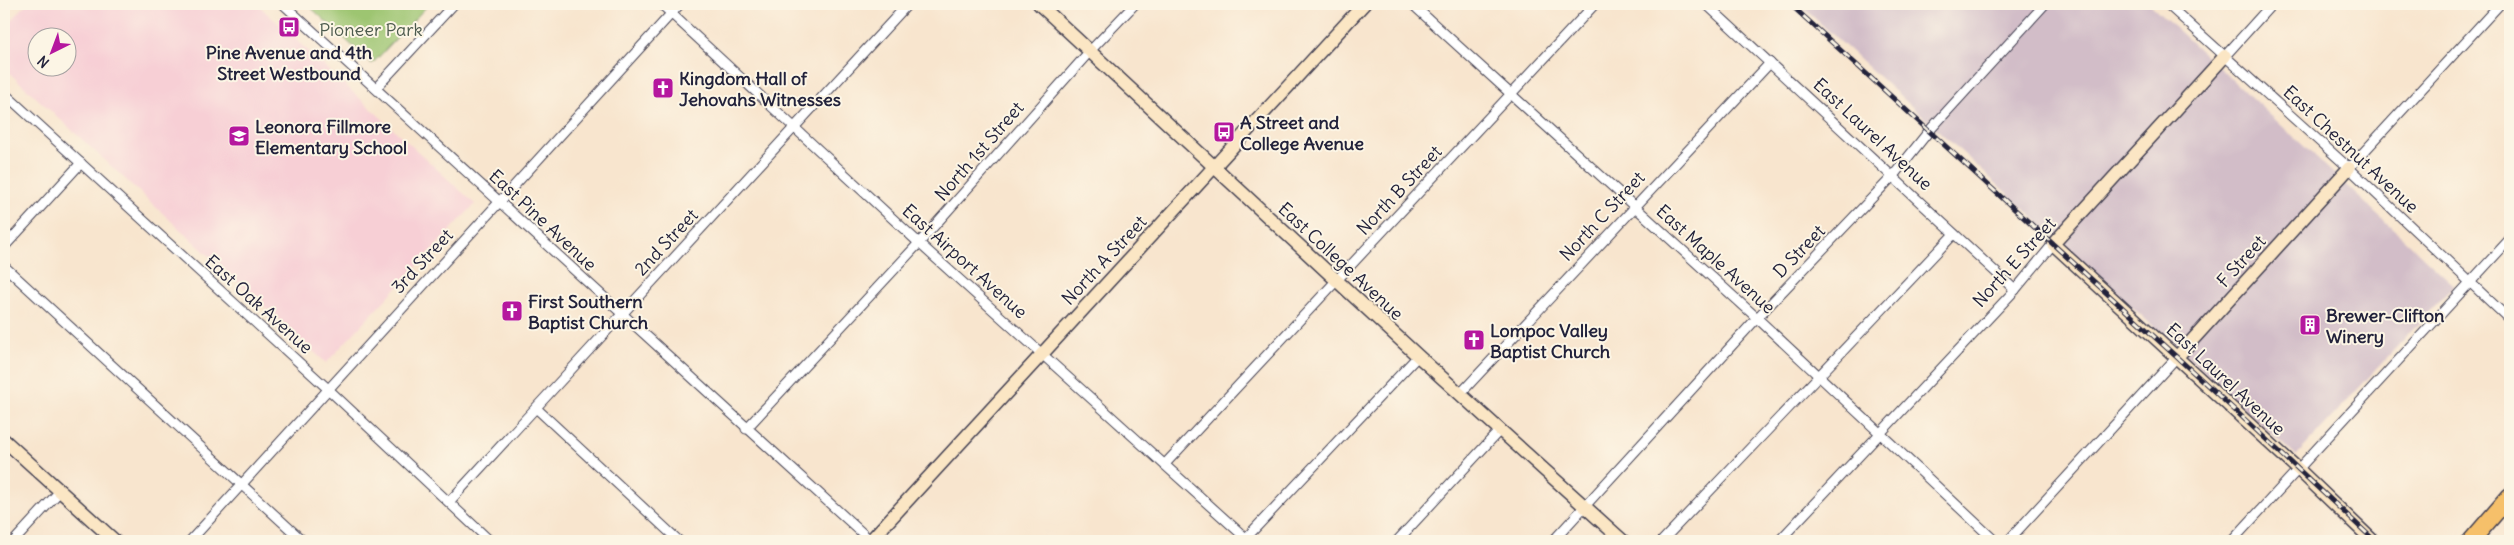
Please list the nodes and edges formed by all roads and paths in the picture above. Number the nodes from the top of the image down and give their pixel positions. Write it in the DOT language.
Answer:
graph roads {
  1 [pos="282,4"];
  2 [pos="454,4"];
  3 [pos="661,4"];
  4 [pos="680,4"];
  5 [pos="908,4"];
  6 [pos="1038,4"];
  7 [pos="1135,4"];
  8 [pos="1364,4"];
  9 [pos="1412,4"];
  10 [pos="1595,4"];
  11 [pos="1706,4"];
  12 [pos="2045,4"];
  13 [pos="2167,4"];
  14 [pos="2272,4"];
  15 [pos="2500,4"];
  16 [pos="672,14"];
  17 [pos="1090,51"];
  18 [pos="2225,56"];
  19 [pos="1770,63"];
  20 [pos="376,88"];
  21 [pos="4,93"];
  22 [pos="1511,94"];
  23 [pos="795,127"];
  24 [pos="81,163"];
  25 [pos="1214,168"];
  26 [pos="2349,168"];
  27 [pos="1893,176"];
  28 [pos="499,201"];
  29 [pos="1634,206"];
  30 [pos="1954,234"];
  31 [pos="2510,239"];
  32 [pos="919,243"];
  33 [pos="2053,244"];
  34 [pos="4,247"];
  35 [pos="4,266"];
  36 [pos="1336,280"];
  37 [pos="2471,282"];
  38 [pos="2015,290"];
  39 [pos="622,314"];
  40 [pos="1757,318"];
  41 [pos="2510,320"];
  42 [pos="1042,353"];
  43 [pos="1418,356"];
  44 [pos="2176,357"];
  45 [pos="1818,376"];
  46 [pos="327,388"];
  47 [pos="1460,394"];
  48 [pos="536,408"];
  49 [pos="746,429"];
  50 [pos="1500,430"];
  51 [pos="1880,434"];
  52 [pos="4,440"];
  53 [pos="1165,464"];
  54 [pos="2299,470"];
  55 [pos="242,485"];
  56 [pos="60,491"];
  57 [pos="2510,496"];
  58 [pos="449,502"];
  59 [pos="1584,506"];
  60 [pos="1248,540"];
  61 [pos="14,541"];
  62 [pos="115,541"];
  63 [pos="190,541"];
  64 [pos="302,541"];
  65 [pos="490,541"];
  66 [pos="679,541"];
  67 [pos="871,541"];
  68 [pos="1397,541"];
  69 [pos="1553,541"];
  70 [pos="1623,541"];
  71 [pos="1662,541"];
  72 [pos="1778,541"];
  73 [pos="1996,541"];
  74 [pos="2008,541"];
  75 [pos="2232,541"];
  76 [pos="2373,541"];
  77 [pos="2470,541"];
  1 -- 20 [label="street, East Pine Avenue"];
  2 -- 20 [label="street"];
  3 -- 16 [label="street, East Airport Avenue"];
  4 -- 16 [label="street, 3rd Street"];
  5 -- 23 [label="street, 2nd Street"];
  6 -- 17 [label="street, East College Avenue"];
  7 -- 17 [label="street, North 1st Street"];
  8 -- 25 [label="street, North A Street"];
  9 -- 22 [label="street, East Maple Avenue"];
  10 -- 22 [label="street, North B Street"];
  11 -- 19 [label="street, East Laurel Avenue"];
  12 -- 27 [label="street, D Street"];
  13 -- 18 [label="street, East Chestnut Avenue"];
  14 -- 18 [label="street, North E Street"];
  15 -- 26 [label="street, F Street"];
  16 -- 23 [label="street, East Airport Avenue"];
  16 -- 28 [label="street, 3rd Street"];
  17 -- 25 [label="street, East College Avenue"];
  17 -- 32 [label="street, North 1st Street"];
  18 -- 26 [label="street, East Chestnut Avenue"];
  18 -- 33 [label="street, North E Street"];
  19 -- 27 [label="street, East Laurel Avenue"];
  19 -- 29 [label="street, North C Street"];
  20 -- 28 [label="street, East Pine Avenue"];
  21 -- 24 [label="street, East Oak Avenue"];
  22 -- 29 [label="street, East Maple Avenue"];
  22 -- 36 [label="street, North B Street"];
  23 -- 32 [label="street, East Airport Avenue"];
  23 -- 39 [label="street, 2nd Street"];
  24 -- 34 [label="street"];
  24 -- 46 [label="street, East Oak Avenue"];
  25 -- 36 [label="street, East College Avenue"];
  25 -- 42 [label="street, North A Street"];
  26 -- 37 [label="street, East Chestnut Avenue"];
  26 -- 44 [label="street, F Street"];
  27 -- 30 [label="street, East Laurel Avenue"];
  27 -- 40 [label="street, D Street"];
  28 -- 39 [label="street, East Pine Avenue"];
  28 -- 46 [label="street, 3rd Street"];
  29 -- 40 [label="street, East Maple Avenue"];
  29 -- 47 [label="street, North C Street"];
  30 -- 38 [label="street, East Laurel Avenue"];
  30 -- 45 [label="street"];
  31 -- 37 [label="street"];
  32 -- 42 [label="street, East Airport Avenue"];
  32 -- 49 [label="street, North 1st Street"];
  33 -- 38 [label="street, North E Street"];
  33 -- 44 [label="street, East Laurel Avenue"];
  35 -- 55 [label="street"];
  36 -- 43 [label="street, East College Avenue"];
  36 -- 53 [label="street, North B Street"];
  37 -- 41 [label="street, East Chestnut Avenue"];
  37 -- 54 [label="street"];
  38 -- 51 [label="street, North E Street"];
  39 -- 48 [label="street, 2nd Street"];
  39 -- 49 [label="street, East Pine Avenue"];
  40 -- 45 [label="street, East Maple Avenue"];
  40 -- 59 [label="street, D Street"];
  42 -- 53 [label="street, East Airport Avenue"];
  42 -- 67 [label="street, North A Street"];
  43 -- 47 [label="street, East College Avenue"];
  43 -- 60 [label="street"];
  44 -- 54 [label="street, East Laurel Avenue"];
  44 -- 74 [label="street, F Street"];
  45 -- 51 [label="street, East Maple Avenue"];
  45 -- 71 [label="street"];
  46 -- 55 [label="street, 3rd Street"];
  46 -- 58 [label="street, East Oak Avenue"];
  47 -- 50 [label="street, East College Avenue"];
  48 -- 58 [label="street, 2nd Street"];
  48 -- 66 [label="street"];
  49 -- 67 [label="street, East Pine Avenue"];
  50 -- 59 [label="street, East College Avenue"];
  50 -- 68 [label="street"];
  51 -- 72 [label="street, North E Street"];
  51 -- 73 [label="street, East Maple Avenue"];
  52 -- 56 [label="street"];
  53 -- 60 [label="street, East Airport Avenue"];
  54 -- 75 [label="street"];
  54 -- 76 [label="street, East Laurel Avenue"];
  55 -- 63 [label="street, 3rd Street"];
  55 -- 64 [label="street"];
  56 -- 61 [label="street"];
  56 -- 62 [label="street"];
  57 -- 77 [label="highway"];
  58 -- 65 [label="street, East Oak Avenue"];
  59 -- 69 [label="street, D Street"];
  59 -- 70 [label="street, East College Avenue"];
}
